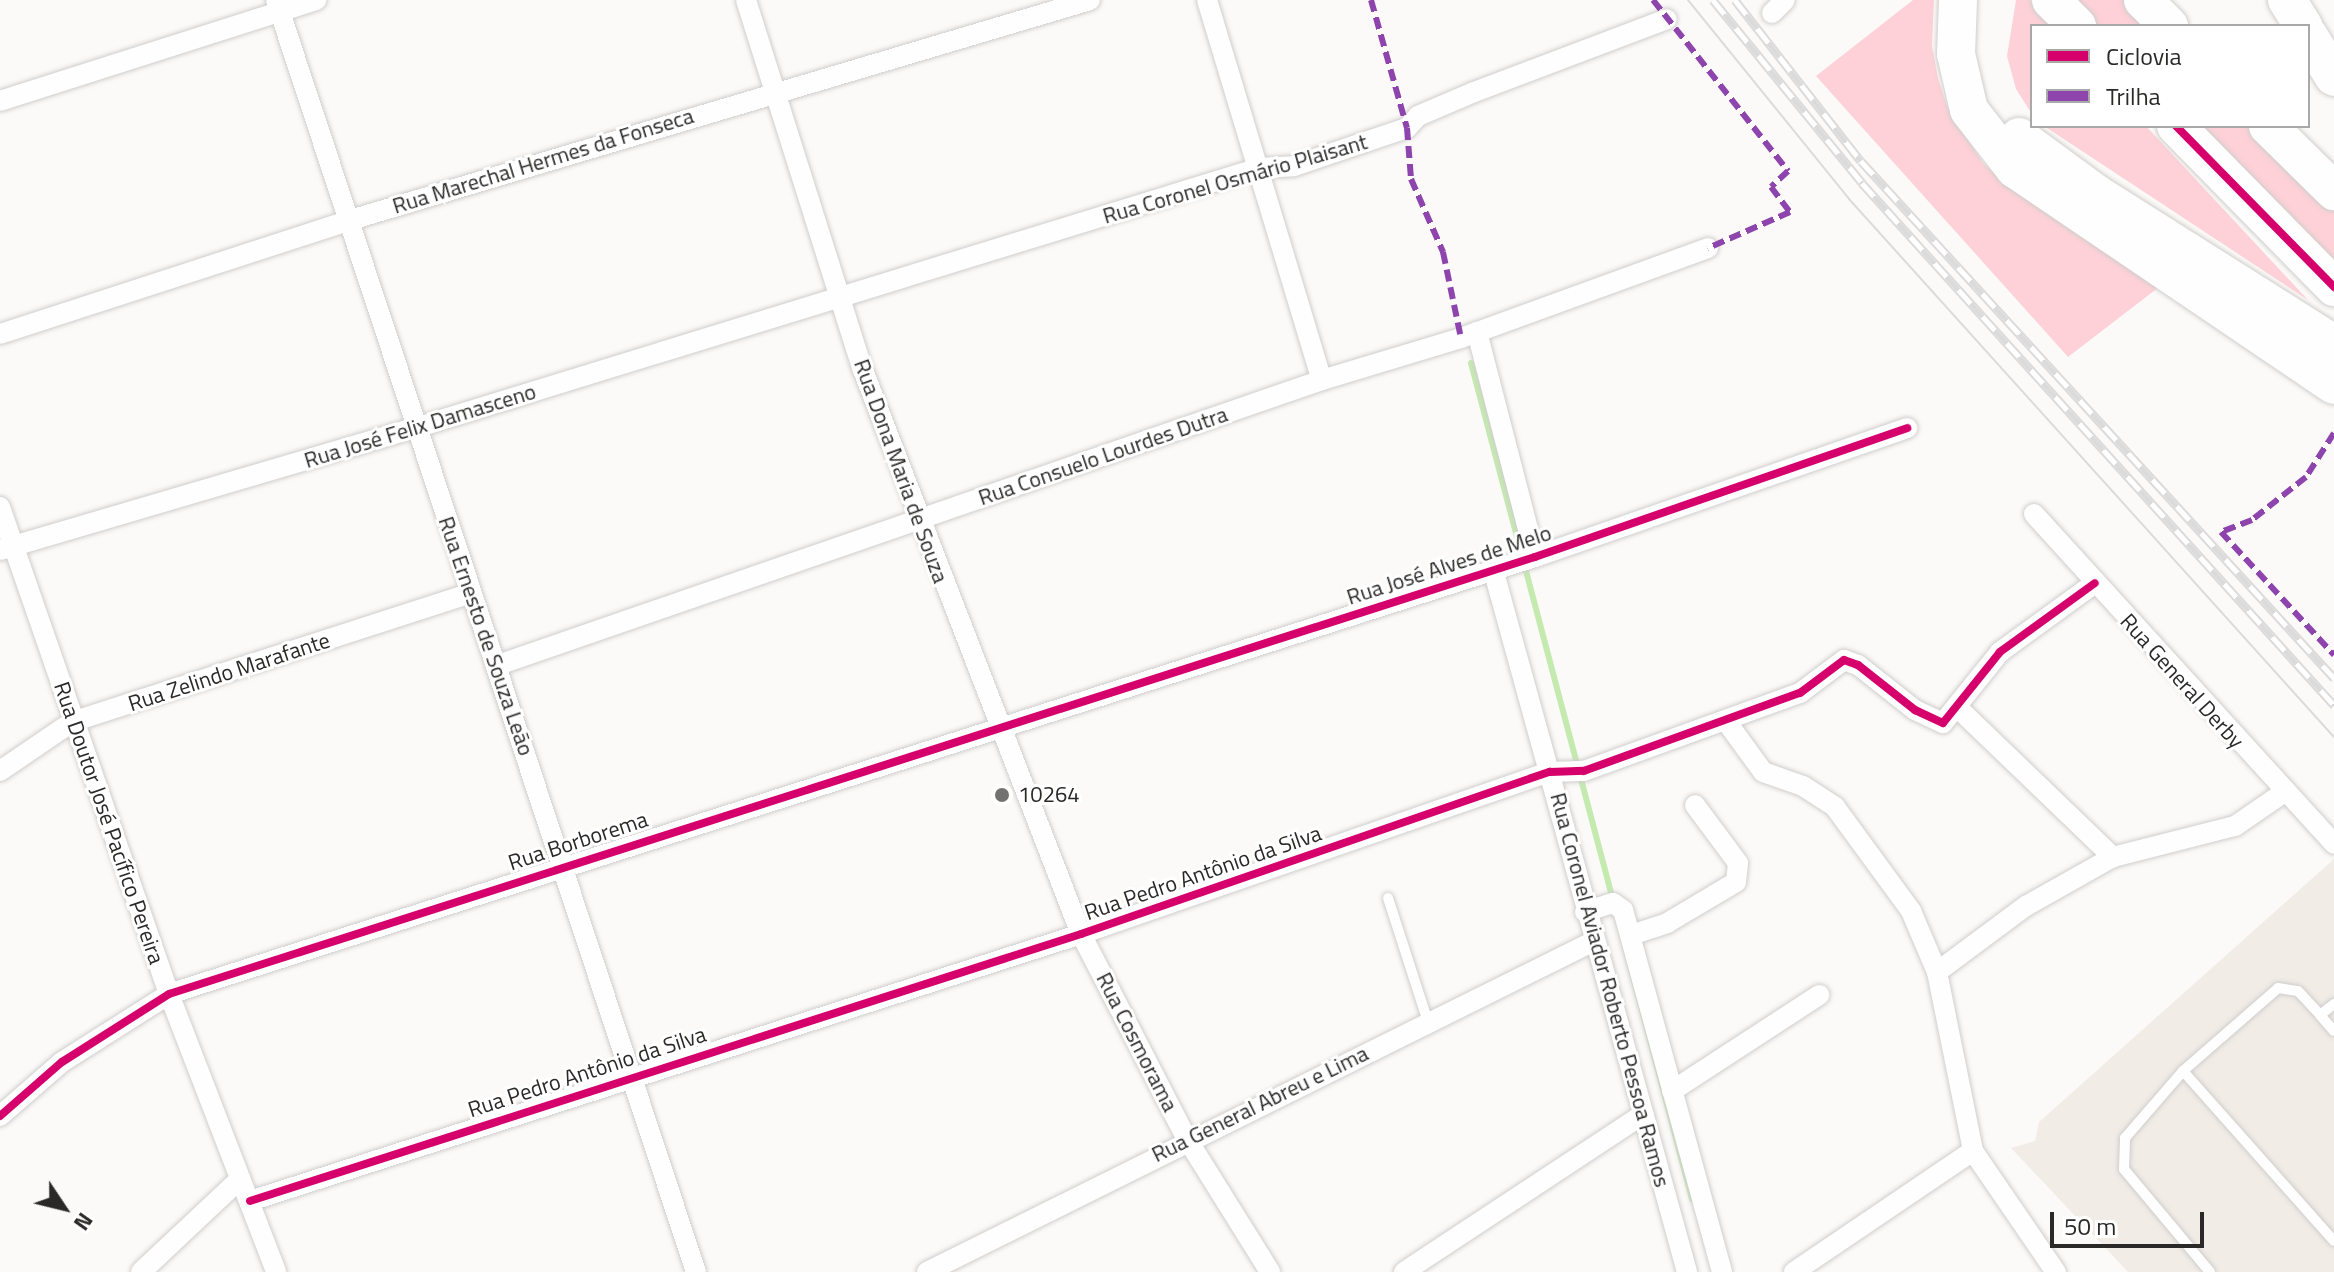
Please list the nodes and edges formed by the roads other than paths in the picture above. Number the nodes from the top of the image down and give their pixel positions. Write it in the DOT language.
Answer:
graph roads {
  1 [pos="316,0"];
  2 [pos="746,0"];
  3 [pos="1090,0"];
  4 [pos="1207,0"];
  5 [pos="1958,0"];
  6 [pos="1975,0"];
  7 [pos="2051,0"];
  8 [pos="2143,0"];
  9 [pos="2287,0"];
  10 [pos="277,5"];
  11 [pos="1667,19"];
  12 [pos="2075,24"];
  13 [pos="2167,24"];
  14 [pos="2307,24"];
  15 [pos="2312,30"];
  16 [pos="2334,77"];
  17 [pos="776,91"];
  18 [pos="0,101"];
  19 [pos="2178,128"];
  20 [pos="2270,128"];
  21 [pos="1259,168"];
  22 [pos="2334,191"];
  23 [pos="347,221"];
  24 [pos="1708,248"];
  25 [pos="2334,287"];
  26 [pos="839,298"];
  27 [pos="1477,332"];
  28 [pos="0,334"];
  29 [pos="2323,336"];
  30 [pos="1322,380"];
  31 [pos="2334,385"];
  32 [pos="415,428"];
  33 [pos="1907,428"];
  34 [pos="0,507"];
  35 [pos="2034,514"];
  36 [pos="918,519"];
  37 [pos="7,548"];
  38 [pos="1516,562"];
  39 [pos="2095,583"];
  40 [pos="469,594"];
  41 [pos="498,665"];
  42 [pos="1959,709"];
  43 [pos="1726,721"];
  44 [pos="72,722"];
  45 [pos="1000,728"];
  46 [pos="0,771"];
  47 [pos="1567,772"];
  48 [pos="2283,793"];
  49 [pos="1695,805"];
  50 [pos="2334,844"];
  51 [pos="2113,857"];
  52 [pos="564,864"];
  53 [pos="1388,898"];
  54 [pos="1599,907"];
  55 [pos="1081,934"];
  56 [pos="1631,935"];
  57 [pos="1594,941"];
  58 [pos="1937,972"];
  59 [pos="169,994"];
  60 [pos="1819,995"];
  61 [pos="2334,1004"];
  62 [pos="2320,1015"];
  63 [pos="1428,1022"];
  64 [pos="2334,1031"];
  65 [pos="2183,1071"];
  66 [pos="632,1075"];
  67 [pos="1672,1091"];
  68 [pos="1644,1114"];
  69 [pos="0,1116"];
  70 [pos="1187,1139"];
  71 [pos="1973,1151"];
  72 [pos="240,1179"];
  73 [pos="250,1201"];
  74 [pos="2334,1241"];
  75 [pos="141,1272"];
  76 [pos="276,1272"];
  77 [pos="696,1272"];
  78 [pos="927,1272"];
  79 [pos="1270,1272"];
  80 [pos="1404,1272"];
  81 [pos="1687,1272"];
  82 [pos="1722,1272"];
  83 [pos="1794,1272"];
  84 [pos="2056,1272"];
  85 [pos="2210,1272"];
  1 -- 10 [label="street"];
  2 -- 17 [label="street, Rua Dona Maria de Souza"];
  3 -- 17 [label="street, Rua Marechal Hermes da Fonseca"];
  4 -- 21 [label="street"];
  5 -- 31 [label="highway"];
  6 -- 29 [label="highway"];
  7 -- 12 [label="highway"];
  8 -- 13 [label="highway"];
  9 -- 14 [label="highway"];
  10 -- 18 [label="street"];
  10 -- 23 [label="street, Rua Ernesto de Souza Leão"];
  11 -- 21 [label="street, Rua Coronel Osmário Plaisant"];
  15 -- 16 [label="highway"];
  17 -- 23 [label="street, Rua Marechal Hermes da Fonseca"];
  17 -- 26 [label="street, Rua Dona Maria de Souza"];
  19 -- 25 [label="highway"];
  20 -- 22 [label="highway"];
  21 -- 26 [label="street, Rua Coronel Osmário Plaisant"];
  21 -- 30 [label="street"];
  23 -- 28 [label="street, Rua Marechal Hermes da Fonseca"];
  23 -- 32 [label="street, Rua Ernesto de Souza Leão"];
  24 -- 27 [label="street, Rua Consuelo Lourdes Dutra"];
  26 -- 32 [label="street, Rua José Felix Damasceno"];
  26 -- 36 [label="street, Rua Dona Maria de Souza"];
  27 -- 30 [label="street, Rua Consuelo Lourdes Dutra"];
  27 -- 38 [label="street, Rua Coronel Aviador Roberto Pessoa Ramos"];
  30 -- 36 [label="street, Rua Consuelo Lourdes Dutra"];
  32 -- 37 [label="street, Rua José Felix Damasceno"];
  32 -- 40 [label="street, Rua Ernesto de Souza Leão"];
  33 -- 38 [label="street, Rua José Alves de Melo"];
  34 -- 37 [label="street, Rua Doutor José Pacífico Pereira"];
  35 -- 39 [label="street, Rua General Derby"];
  36 -- 41 [label="street, Rua Consuelo Lourdes Dutra"];
  36 -- 45 [label="street, Rua Dona Maria de Souza"];
  37 -- 44 [label="street, Rua Doutor José Pacífico Pereira"];
  38 -- 45 [label="street, Rua José Alves de Melo"];
  38 -- 47 [label="street, Rua Coronel Aviador Roberto Pessoa Ramos"];
  39 -- 42 [label="street"];
  39 -- 48 [label="street, Rua General Derby"];
  40 -- 41 [label="street, Rua Ernesto de Souza Leão"];
  40 -- 44 [label="street, Rua Zelindo Marafante"];
  41 -- 52 [label="street, Rua Ernesto de Souza Leão"];
  42 -- 43 [label="street, Rua Pedro Antônio da Silva"];
  42 -- 51 [label="street"];
  43 -- 47 [label="street, Rua Pedro Antônio da Silva"];
  43 -- 58 [label="street"];
  44 -- 46 [label="street, Rua Zelindo Marafante"];
  44 -- 59 [label="street, Rua Doutor José Pacífico Pereira"];
  45 -- 52 [label="street, Rua Borborema"];
  45 -- 55 [label="street, Rua Dona Maria de Souza"];
  47 -- 54 [label="street, Rua Coronel Aviador Roberto Pessoa Ramos"];
  47 -- 55 [label="street, Rua Pedro Antônio da Silva"];
  48 -- 50 [label="street, Rua General Derby"];
  48 -- 51 [label="street"];
  49 -- 56 [label="street"];
  51 -- 58 [label="street"];
  52 -- 59 [label="street, Rua Borborema"];
  52 -- 66 [label="street, Rua Ernesto de Souza Leão"];
  53 -- 63 [label="lane"];
  54 -- 56 [label="street"];
  54 -- 57 [label="street, Rua Coronel Aviador Roberto Pessoa Ramos"];
  55 -- 66 [label="street, Rua Pedro Antônio da Silva"];
  55 -- 70 [label="street, Rua Cosmorama"];
  56 -- 67 [label="street"];
  57 -- 63 [label="street, Rua General Abreu e Lima"];
  57 -- 68 [label="street, Rua Coronel Aviador Roberto Pessoa Ramos"];
  58 -- 71 [label="street"];
  59 -- 69 [label="street, Rua Borborema"];
  59 -- 72 [label="street, Rua Doutor José Pacífico Pereira"];
  60 -- 67 [label="street"];
  61 -- 62 [label="lane"];
  62 -- 64 [label="lane"];
  62 -- 65 [label="lane"];
  63 -- 70 [label="street, Rua General Abreu e Lima"];
  65 -- 74 [label="lane"];
  65 -- 85 [label="lane"];
  66 -- 73 [label="street, Rua Pedro Antônio da Silva"];
  66 -- 77 [label="street, Rua Ernesto de Souza Leão"];
  67 -- 82 [label="street"];
  68 -- 80 [label="street"];
  68 -- 81 [label="street, Rua Coronel Aviador Roberto Pessoa Ramos"];
  70 -- 78 [label="street, Rua General Abreu e Lima"];
  70 -- 79 [label="street, Rua Cosmorama"];
  71 -- 83 [label="street"];
  71 -- 84 [label="street"];
  72 -- 73 [label="street, Rua Doutor José Pacífico Pereira"];
  72 -- 75 [label="street"];
  73 -- 76 [label="street, Rua Doutor José Pacífico Pereira"];
}
